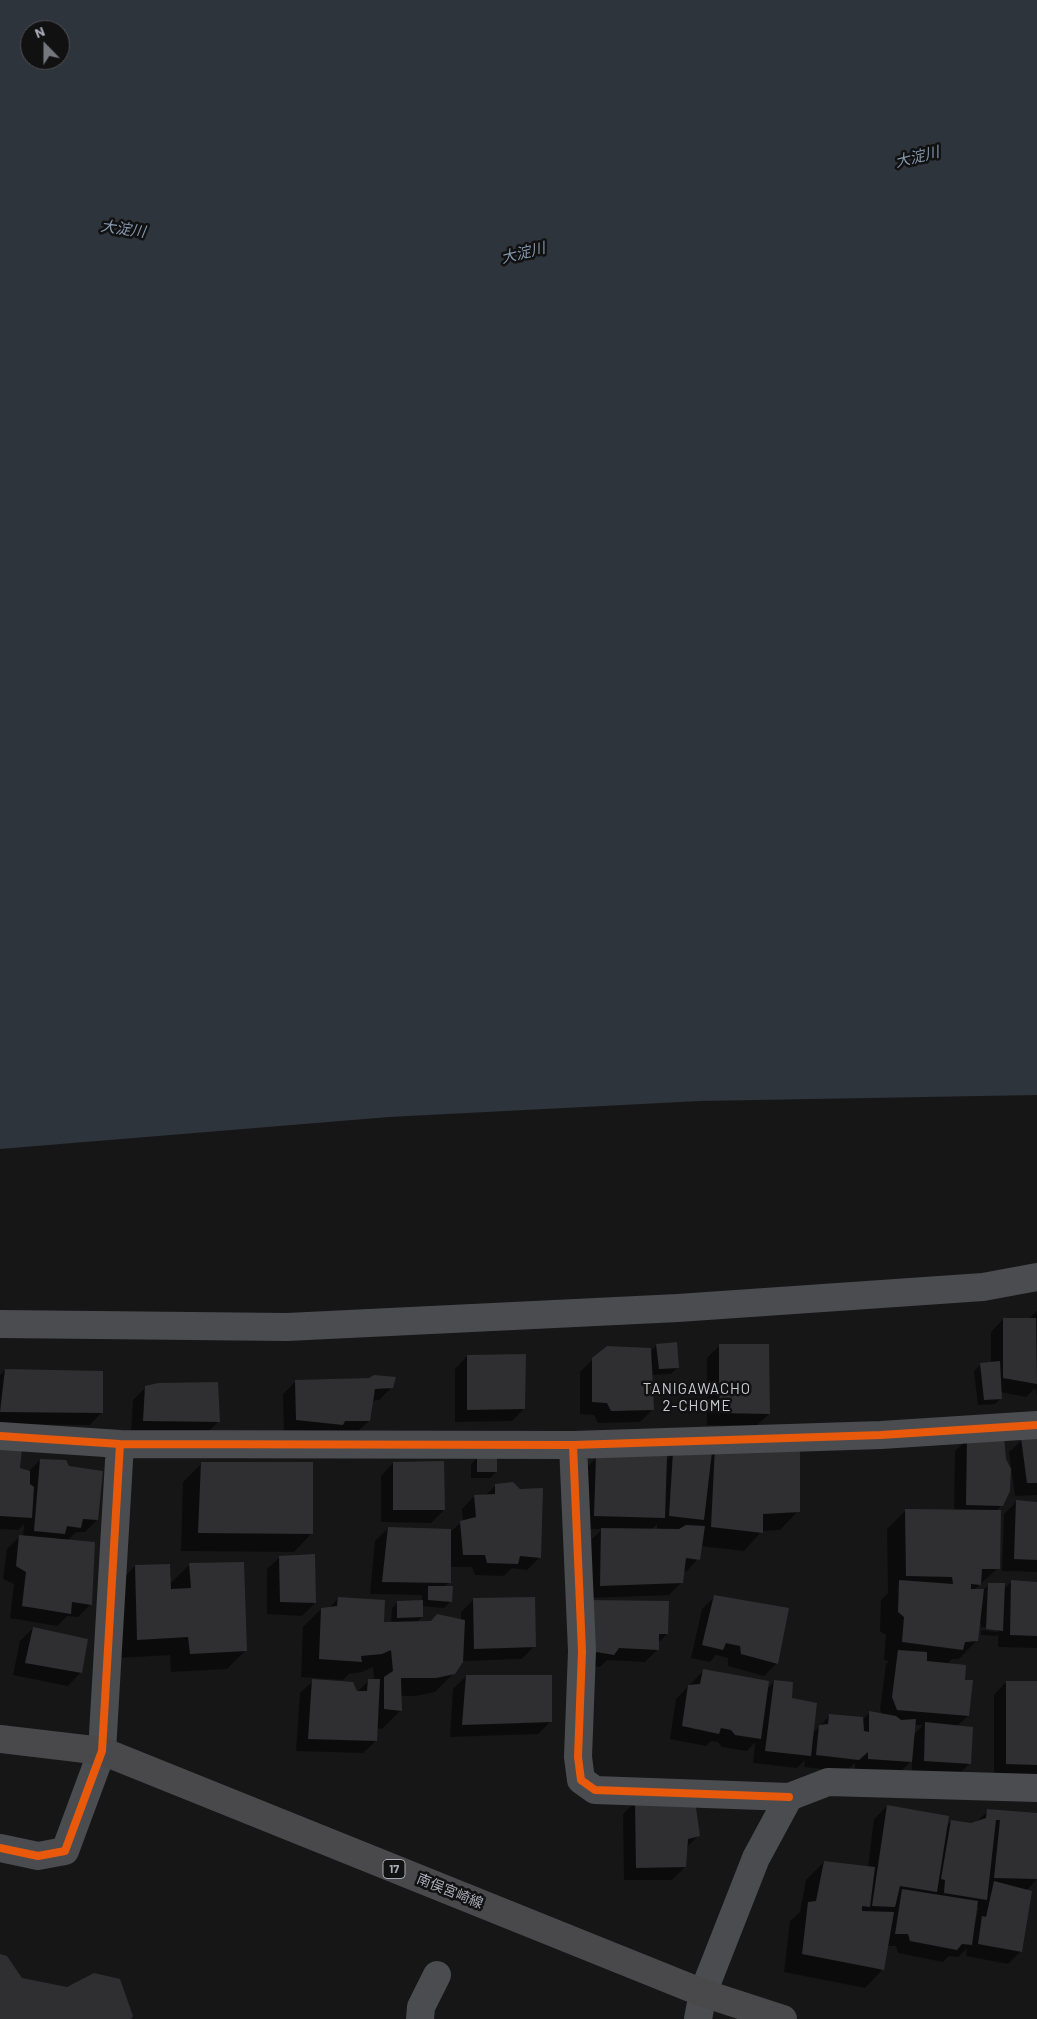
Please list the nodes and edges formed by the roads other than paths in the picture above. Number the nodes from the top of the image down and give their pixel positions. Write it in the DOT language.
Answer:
graph roads {
  1 [pos="1037,1277"];
  2 [pos="0,1324"];
  3 [pos="1037,1425"];
  4 [pos="0,1436"];
  5 [pos="120,1444"];
  6 [pos="573,1446"];
  7 [pos="0,1739"];
  8 [pos="102,1751"];
  9 [pos="1037,1788"];
  10 [pos="789,1797"];
  11 [pos="0,1848"];
  12 [pos="437,1975"];
  13 [pos="700,2006"];
  14 [pos="420,2019"];
  15 [pos="783,2019"];
  1 -- 2 [label="street"];
  3 -- 6 [label="street"];
  4 -- 5 [label="street"];
  5 -- 6 [label="street"];
  5 -- 8 [label="street"];
  6 -- 10 [label="street"];
  7 -- 8 [label="main road, 南俣宮崎線 / 17"];
  8 -- 11 [label="street"];
  8 -- 13 [label="main road, 南俣宮崎線 / 17"];
  9 -- 10 [label="street"];
  10 -- 13 [label="street"];
  12 -- 14 [label="street"];
  13 -- 15 [label="main road, 南俣宮崎線 / 17"];
}
